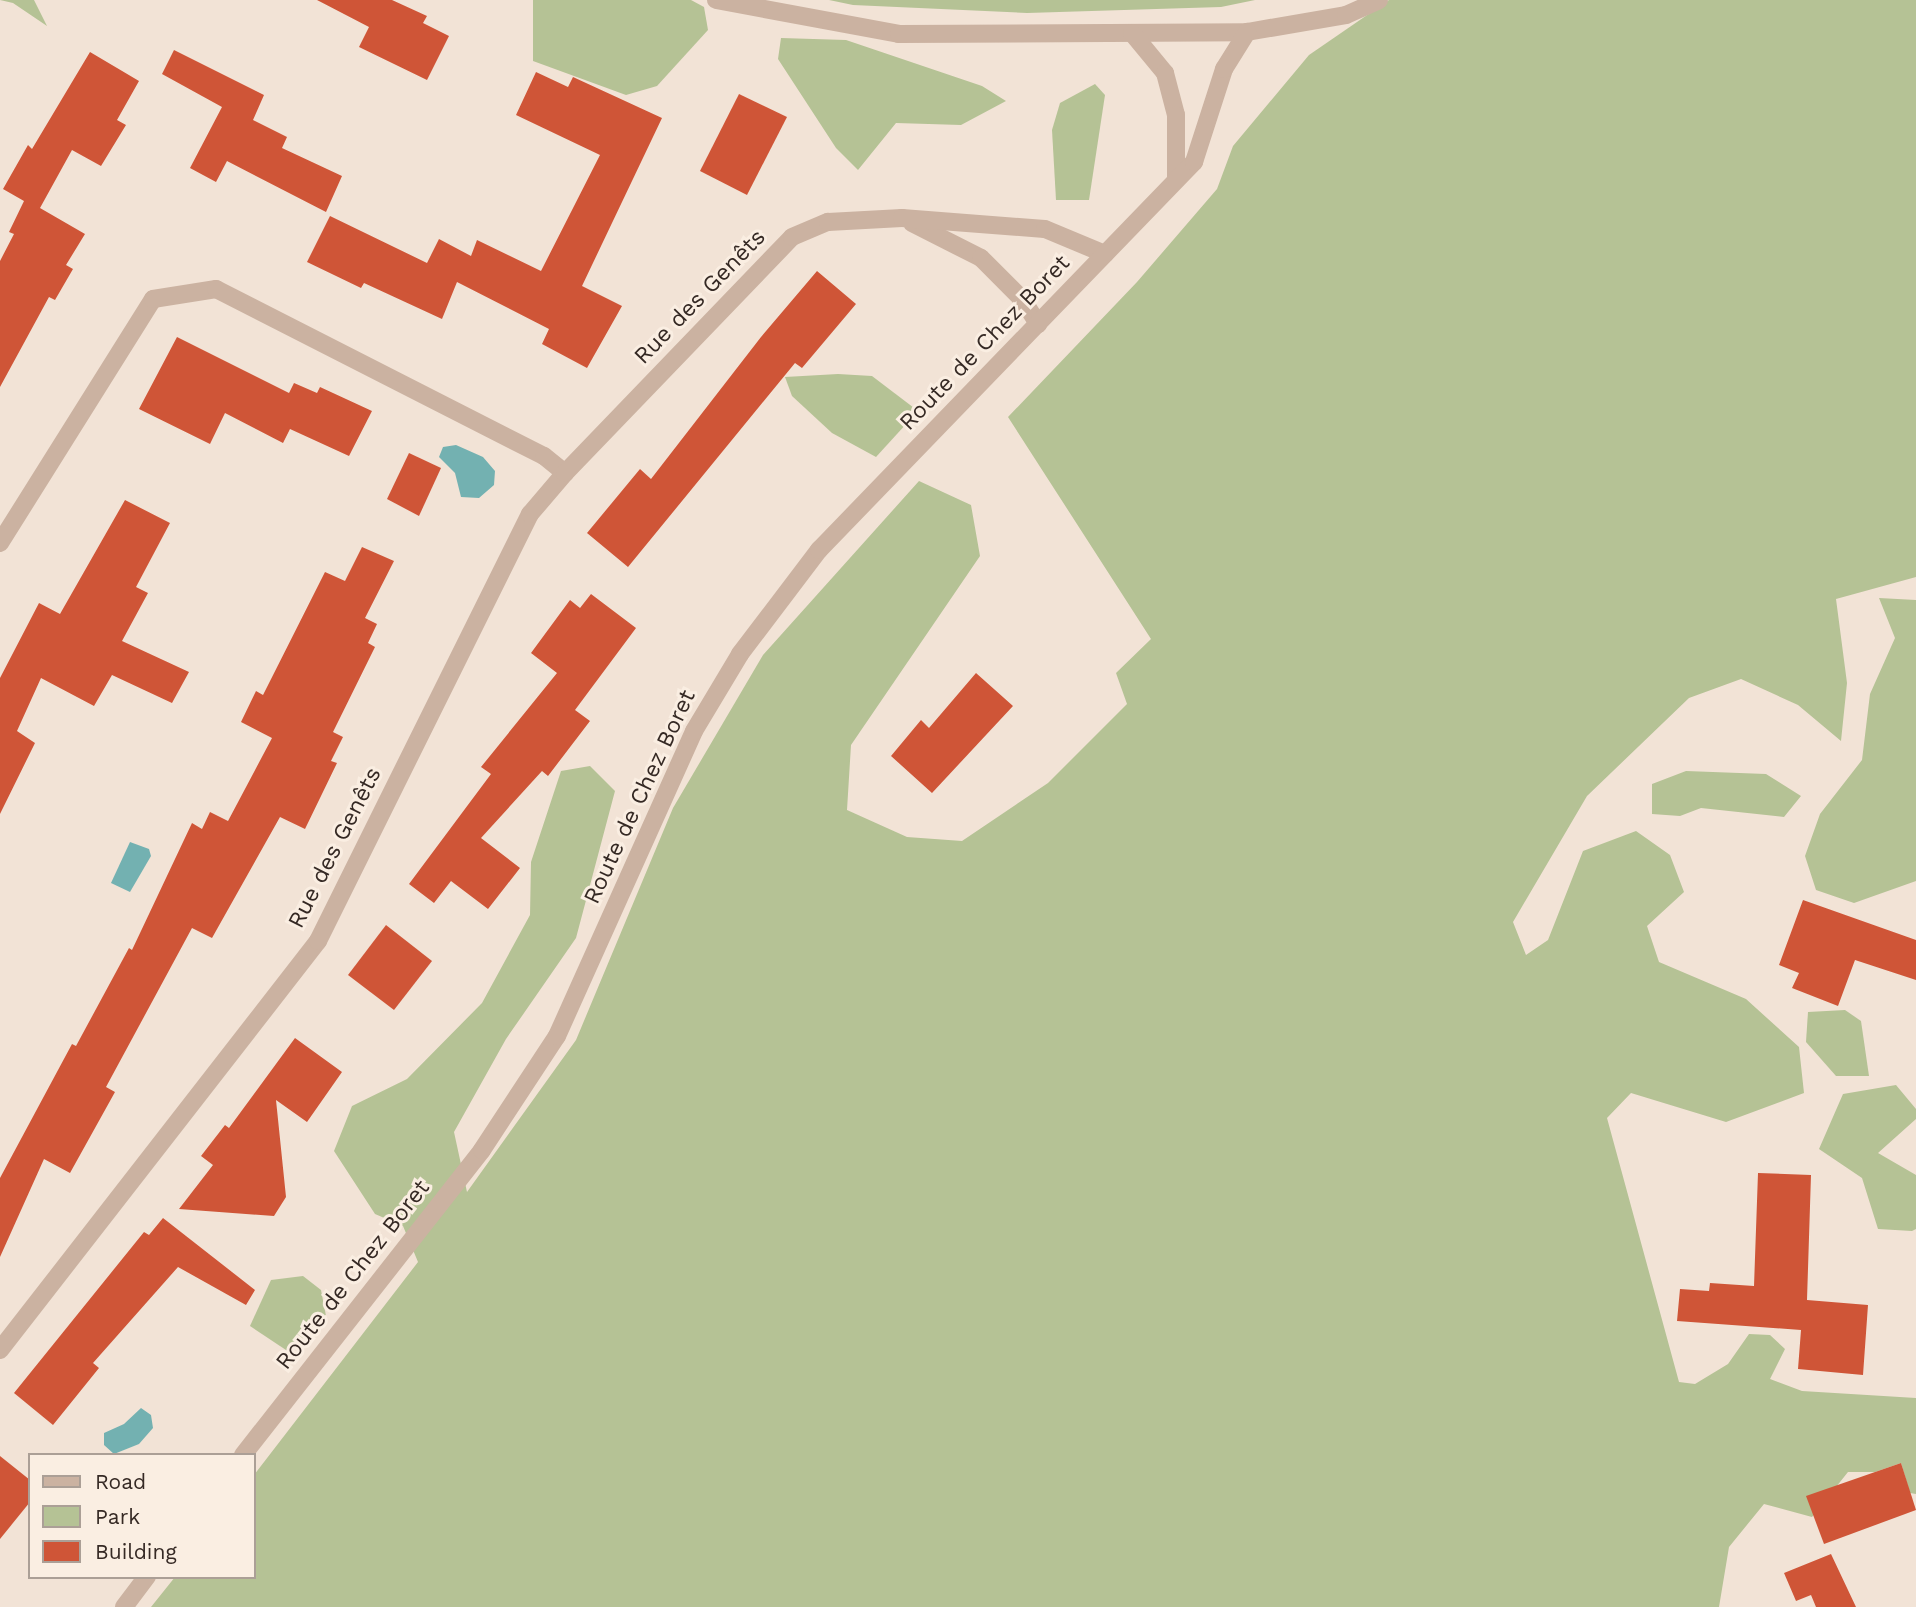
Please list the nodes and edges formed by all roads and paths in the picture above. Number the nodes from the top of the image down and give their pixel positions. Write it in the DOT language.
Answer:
graph roads {
  1 [pos="716,0"];
  2 [pos="1379,0"];
  3 [pos="1247,32"];
  4 [pos="1132,33"];
  5 [pos="1176,179"];
  6 [pos="902,218"];
  7 [pos="1105,254"];
  8 [pos="1038,324"];
  9 [pos="565,473"];
  10 [pos="0,543"];
  11 [pos="0,1350"];
  12 [pos="245,1453"];
  13 [pos="145,1579"];
  14 [pos="124,1607"];
  1 -- 4 [label="street"];
  2 -- 3 [label="street"];
  3 -- 4 [label="street"];
  3 -- 5 [label="street, Route de Chez Boret"];
  4 -- 5 [label="street"];
  5 -- 7 [label="street, Route de Chez Boret"];
  6 -- 7 [label="street, Rue des Genêts"];
  6 -- 8 [label="street, Rue des Genêts"];
  6 -- 9 [label="street, Rue des Genêts"];
  7 -- 8 [label="street, Route de Chez Boret"];
  8 -- 12 [label="street, Route de Chez Boret"];
  9 -- 10 [label="street"];
  9 -- 11 [label="street, Rue des Genêts"];
  13 -- 14 [label="street"];
}
